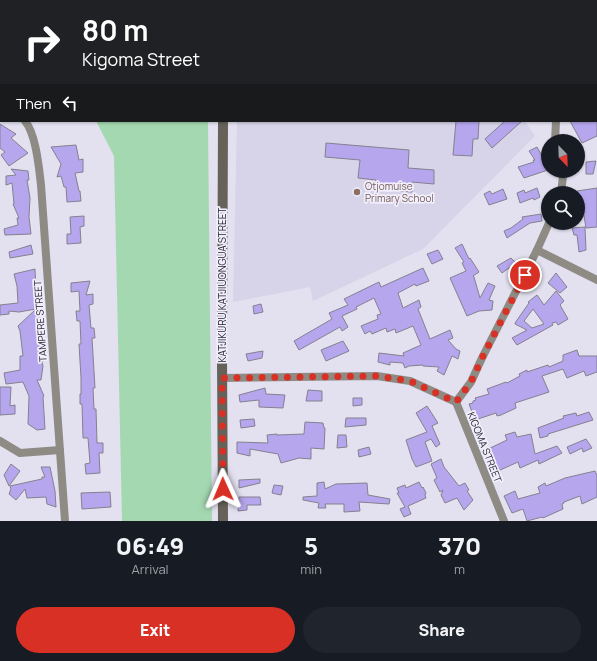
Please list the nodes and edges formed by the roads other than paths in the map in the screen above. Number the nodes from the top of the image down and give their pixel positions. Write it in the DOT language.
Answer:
graph roads {
  1 [pos="26,122"];
  2 [pos="223,122"];
  3 [pos="556,122"];
  4 [pos="556,134"];
  5 [pos="546,230"];
  6 [pos="537,250"];
  7 [pos="597,280"];
  8 [pos="222,378"];
  9 [pos="456,402"];
  10 [pos="0,441"];
  11 [pos="60,450"];
  12 [pos="64,521"];
  13 [pos="223,521"];
  14 [pos="504,521"];
  1 -- 11 [label="street, TAMPERE STREET"];
  2 -- 8 [label="street, KATJIKURU KATJIUONGUA STREET"];
  3 -- 4 [label="street"];
  5 -- 6 [label="street"];
  6 -- 7 [label="street"];
  6 -- 9 [label="street"];
  8 -- 9 [label="street"];
  8 -- 13 [label="street, KATJIKURU KATJIUONGUA STREET"];
  9 -- 14 [label="street, KIGOMA STREET"];
  10 -- 11 [label="street"];
  11 -- 12 [label="street, TAMPERE STREET"];
}
